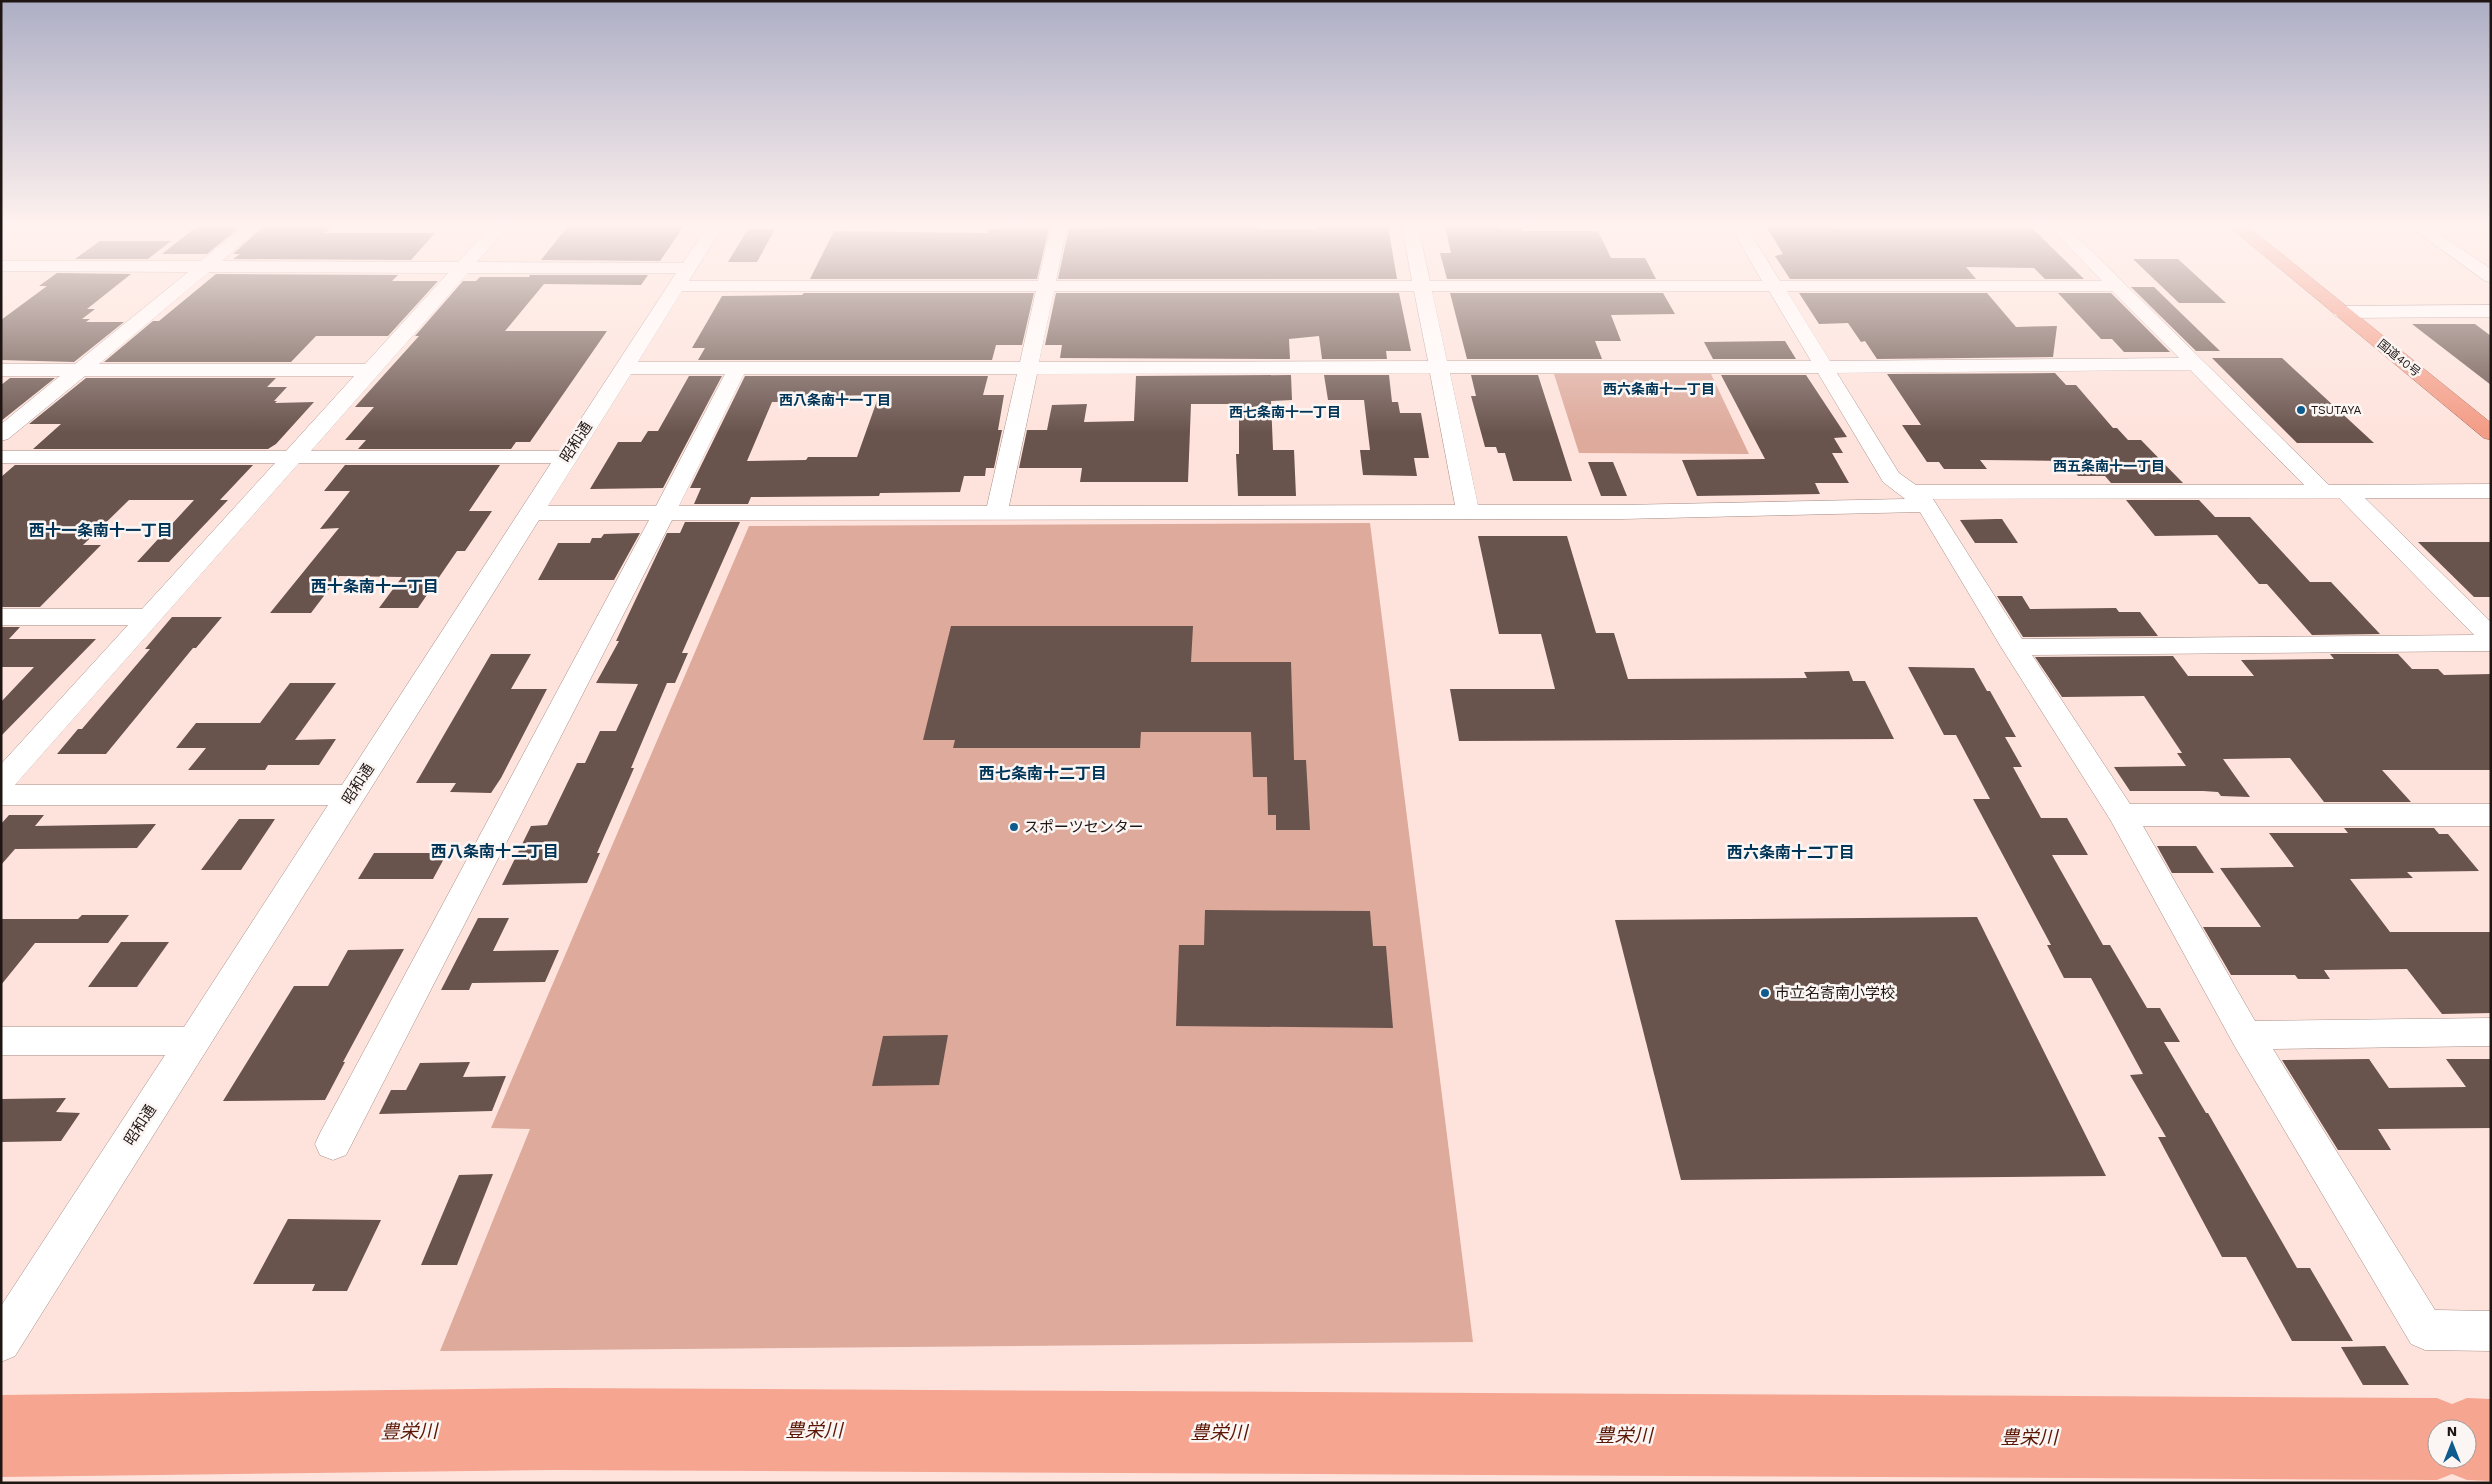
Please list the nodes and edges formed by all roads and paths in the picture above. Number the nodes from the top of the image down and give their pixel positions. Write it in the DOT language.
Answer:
graph roads {
  1 [pos="170,295"];
  2 [pos="436,295"];
  3 [pos="671,295"];
  4 [pos="1044,295"];
  5 [pos="1423,295"];
  6 [pos="1781,295"];
  7 [pos="2128,295"];
  8 [pos="2322,295"];
  9 [pos="2491,311"];
  10 [pos="2342,312"];
  11 [pos="2196,364"];
  12 [pos="1030,366"];
  13 [pos="1438,366"];
  14 [pos="1824,367"];
  15 [pos="625,368"];
  16 [pos="738,368"];
  17 [pos="1,370"];
  18 [pos="369,370"];
  19 [pos="78,371"];
  20 [pos="2491,434"];
  21 [pos="1,435"];
  22 [pos="294,456"];
  23 [pos="1,457"];
  24 [pos="567,457"];
  25 [pos="2334,490"];
  26 [pos="2491,491"];
  27 [pos="1918,498"];
  28 [pos="997,511"];
  29 [pos="1468,512"];
  30 [pos="531,513"];
  31 [pos="664,513"];
  32 [pos="1,617"];
  33 [pos="150,617"];
  34 [pos="2491,637"];
  35 [pos="2491,643"];
  36 [pos="2014,647"];
  37 [pos="1,782"];
  38 [pos="1,795"];
  39 [pos="351,795"];
  40 [pos="2122,815"];
  41 [pos="2491,815"];
  42 [pos="2491,1032"];
  43 [pos="2246,1035"];
  44 [pos="194,1041"];
  45 [pos="1,1042"];
  46 [pos="333,1144"];
  47 [pos="2491,1331"];
  48 [pos="1,1342"];
  1 -- 19 [label="street"];
  2 -- 18 [label="street"];
  3 -- 15 [label="street, 昭和通"];
  4 -- 12 [label="street"];
  5 -- 13 [label="street"];
  6 -- 14 [label="street"];
  7 -- 11 [label="street"];
  8 -- 10 [label="highway, 国道40号"];
  9 -- 10 [label="street"];
  10 -- 20 [label="highway, 国道40号"];
  11 -- 14 [label="street"];
  11 -- 25 [label="street"];
  12 -- 13 [label="street"];
  12 -- 16 [label="street"];
  12 -- 28 [label="street"];
  13 -- 14 [label="street"];
  13 -- 29 [label="street"];
  14 -- 27 [label="street"];
  15 -- 16 [label="street"];
  15 -- 24 [label="street, 昭和通"];
  16 -- 31 [label="street"];
  17 -- 19 [label="street"];
  18 -- 19 [label="street"];
  18 -- 22 [label="street"];
  19 -- 21 [label="street"];
  22 -- 23 [label="street"];
  22 -- 24 [label="street"];
  22 -- 33 [label="street"];
  24 -- 30 [label="street, 昭和通"];
  25 -- 26 [label="street"];
  25 -- 27 [label="street"];
  25 -- 34 [label="street"];
  27 -- 29 [label="street"];
  27 -- 36 [label="street"];
  28 -- 29 [label="street"];
  28 -- 31 [label="street"];
  30 -- 31 [label="street"];
  30 -- 39 [label="street, 昭和通"];
  31 -- 46 [label="street"];
  32 -- 33 [label="street"];
  33 -- 37 [label="street"];
  35 -- 36 [label="street"];
  36 -- 40 [label="street"];
  38 -- 39 [label="street"];
  39 -- 44 [label="street, 昭和通"];
  40 -- 41 [label="street"];
  40 -- 43 [label="street"];
  42 -- 43 [label="street"];
  43 -- 47 [label="street"];
  44 -- 45 [label="street"];
  44 -- 48 [label="street, 昭和通"];
}
